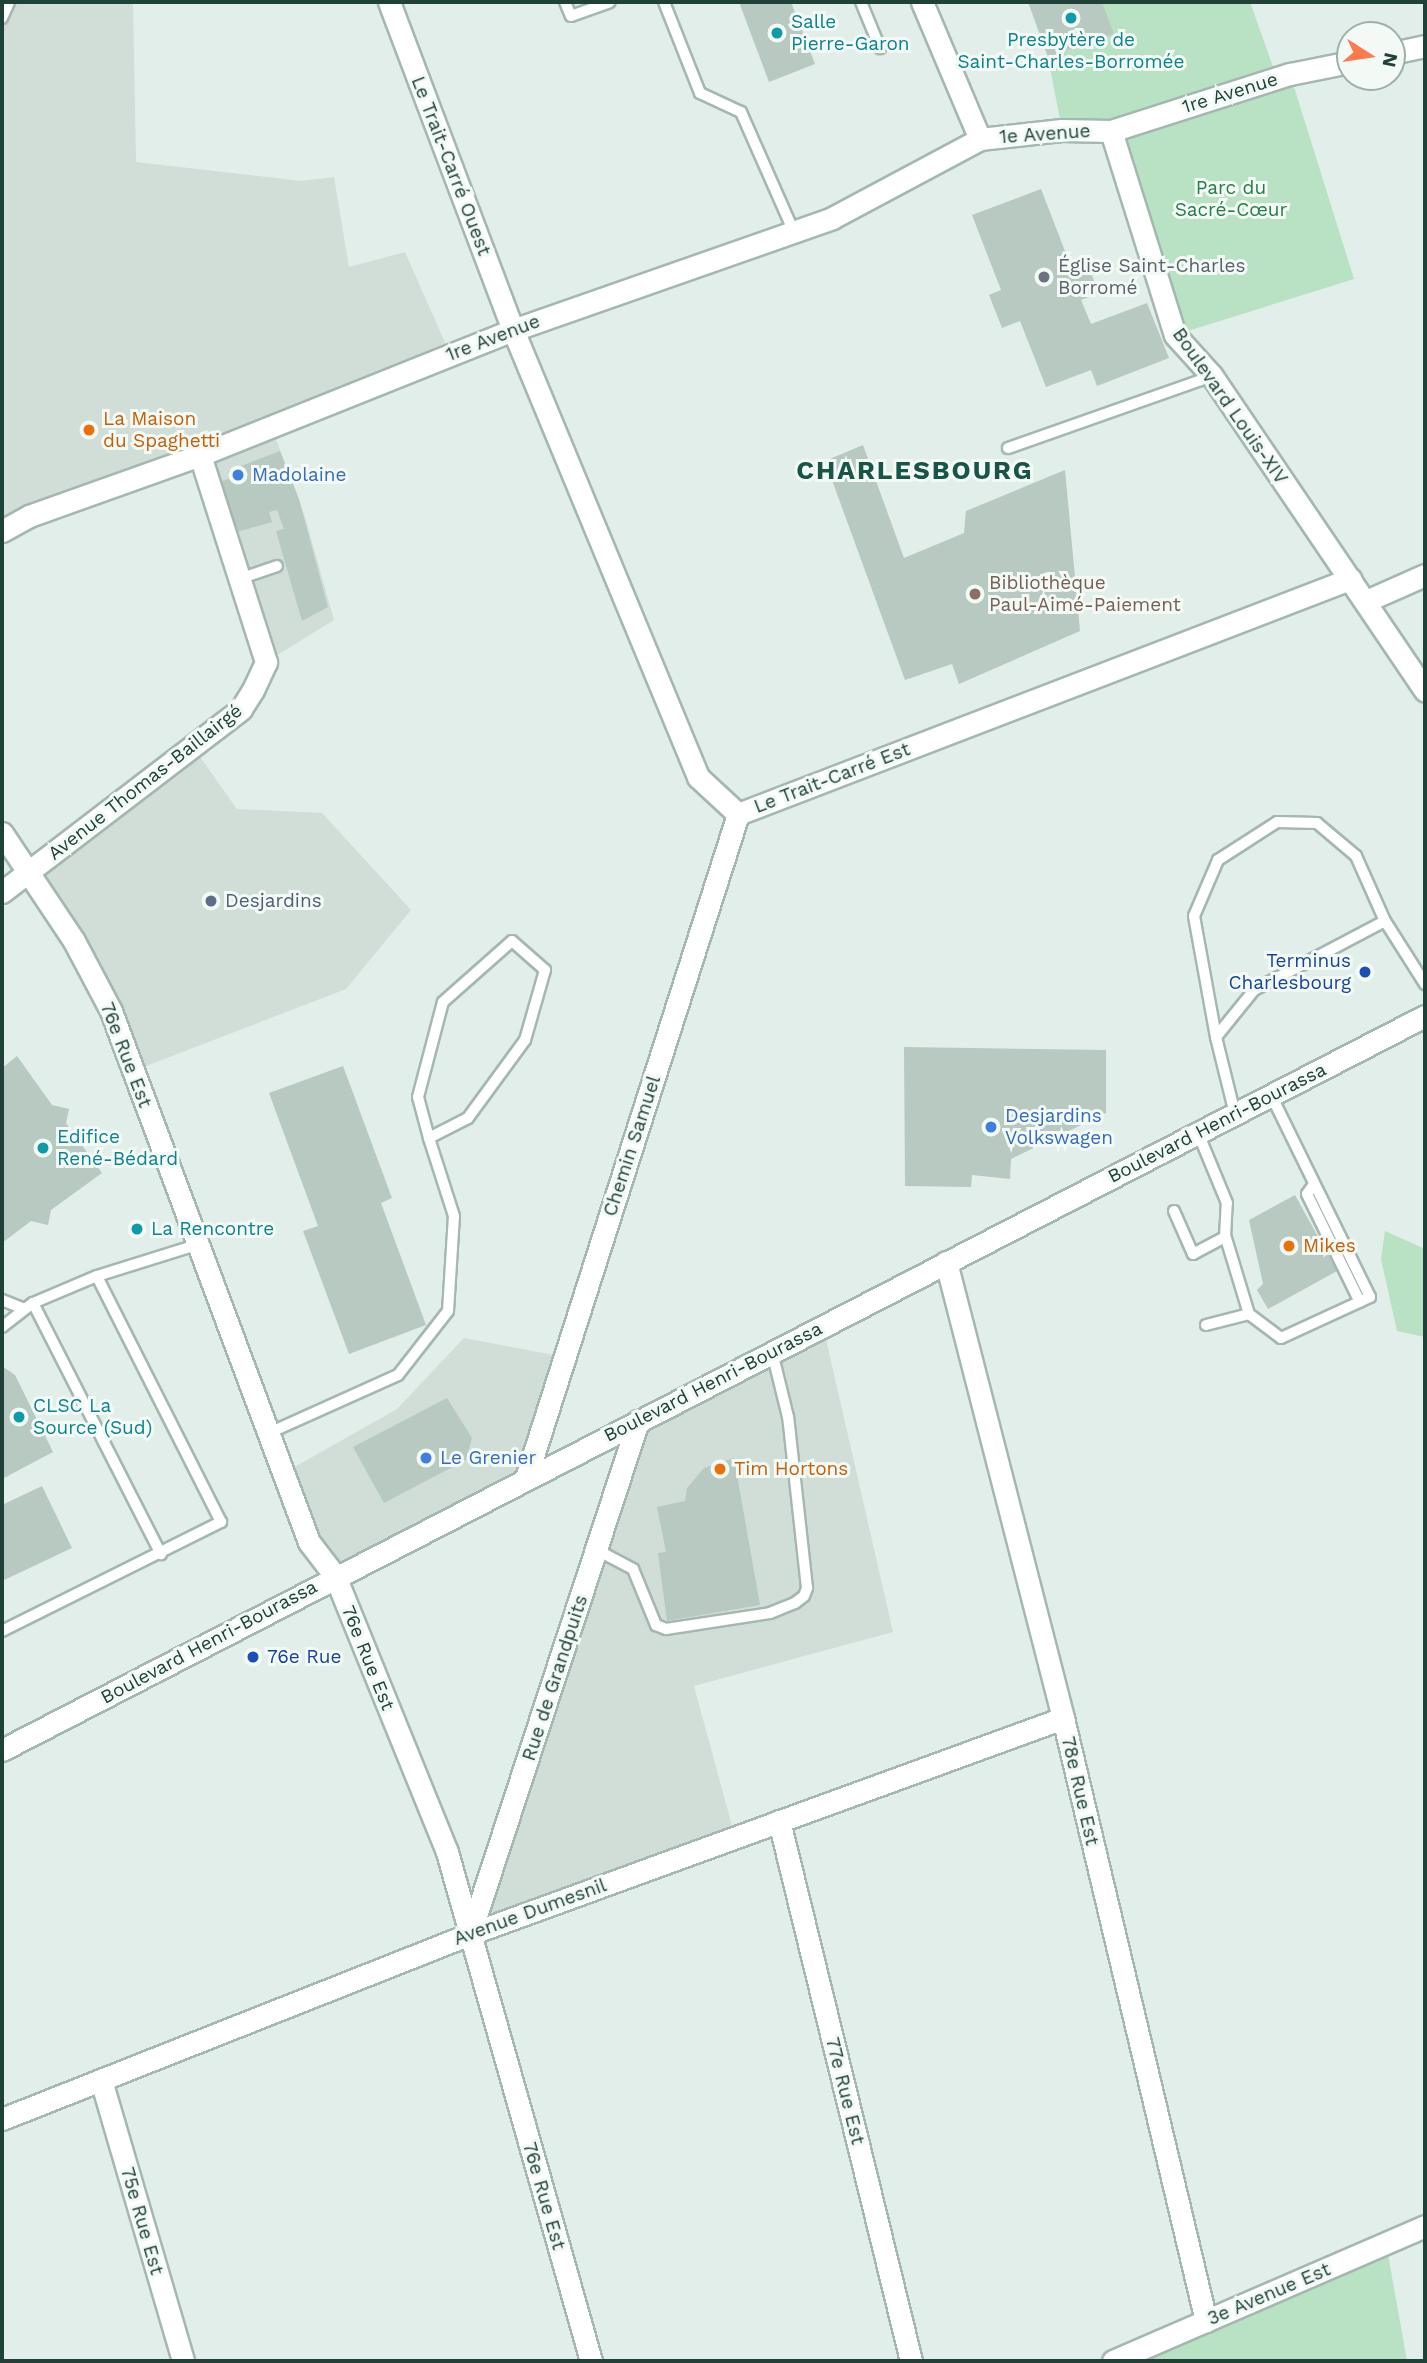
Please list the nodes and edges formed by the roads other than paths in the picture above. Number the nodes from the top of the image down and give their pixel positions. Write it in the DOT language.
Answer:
graph roads {
  1 [pos="9,2"];
  2 [pos="389,2"];
  3 [pos="565,2"];
  4 [pos="610,2"];
  5 [pos="664,2"];
  6 [pos="862,2"];
  7 [pos="922,2"];
  8 [pos="2,18"];
  9 [pos="1425,46"];
  10 [pos="880,48"];
  11 [pos="1406,50"];
  12 [pos="1336,64"];
  13 [pos="1111,131"];
  14 [pos="980,139"];
  15 [pos="794,232"];
  16 [pos="513,330"];
  17 [pos="1212,376"];
  18 [pos="1008,448"];
  19 [pos="200,456"];
  20 [pos="2,531"];
  21 [pos="277,566"];
  22 [pos="1425,575"];
  23 [pos="239,579"];
  24 [pos="1350,579"];
  25 [pos="1366,601"];
  26 [pos="1425,691"];
  27 [pos="738,814"];
  28 [pos="2,833"];
  29 [pos="28,874"];
  30 [pos="2,892"];
  31 [pos="1385,921"];
  32 [pos="1425,984"];
  33 [pos="1425,1016"];
  34 [pos="1216,1037"];
  35 [pos="1271,1095"];
  36 [pos="1235,1114"];
  37 [pos="1198,1133"];
  38 [pos="429,1138"];
  39 [pos="1174,1211"];
  40 [pos="1225,1236"];
  41 [pos="196,1245"];
  42 [pos="946,1262"];
  43 [pos="97,1276"];
  44 [pos="2,1300"];
  45 [pos="29,1306"];
  46 [pos="1248,1314"];
  47 [pos="1206,1325"];
  48 [pos="2,1327"];
  49 [pos="772,1352"];
  50 [pos="638,1421"];
  51 [pos="269,1433"];
  52 [pos="526,1478"];
  53 [pos="597,1550"];
  54 [pos="161,1554"];
  55 [pos="335,1576"];
  56 [pos="2,1631"];
  57 [pos="1063,1718"];
  58 [pos="2,1750"];
  59 [pos="779,1821"];
  60 [pos="470,1934"];
  61 [pos="101,2080"];
  62 [pos="2,2119"];
  63 [pos="1425,2226"];
  64 [pos="1206,2321"];
  65 [pos="183,2361"];
  66 [pos="591,2361"];
  67 [pos="911,2361"];
  68 [pos="1113,2361"];
  1 -- 8 [label="lane"];
  2 -- 16 [label="street, Le Trait-Carré Ouest"];
  3 -- 4 [label="lane"];
  5 -- 15 [label="lane"];
  6 -- 10 [label="lane"];
  7 -- 14 [label="street"];
  9 -- 11 [label="street"];
  12 -- 13 [label="street, 1re Avenue"];
  13 -- 14 [label="street, 1e Avenue"];
  13 -- 17 [label="street, Boulevard Louis-XIV"];
  14 -- 15 [label="street, 1re Avenue"];
  15 -- 16 [label="street, 1re Avenue"];
  16 -- 19 [label="street, 1re Avenue"];
  16 -- 27 [label="street, Le Trait-Carré Est"];
  17 -- 18 [label="lane"];
  17 -- 24 [label="street, Boulevard Louis-XIV"];
  19 -- 20 [label="street, 1re Avenue"];
  19 -- 23 [label="street, Avenue Thomas-Baillairgé"];
  21 -- 23 [label="lane"];
  22 -- 25 [label="street"];
  23 -- 29 [label="street, Avenue Thomas-Baillairgé"];
  24 -- 25 [label="street, Boulevard Louis-XIV"];
  24 -- 27 [label="street, Le Trait-Carré Est"];
  25 -- 26 [label="street, Boulevard Louis-XIV"];
  27 -- 52 [label="street, Chemin Samuel"];
  28 -- 29 [label="street, 76e Rue Est"];
  29 -- 30 [label="street, Avenue Thomas-Baillairgé"];
  29 -- 41 [label="street, 76e Rue Est"];
  31 -- 32 [label="lane"];
  31 -- 34 [label="lane"];
  31 -- 34 [label="lane"];
  33 -- 35 [label="street, Boulevard Henri-Bourassa"];
  34 -- 36 [label="lane"];
  35 -- 36 [label="street, Boulevard Henri-Bourassa"];
  35 -- 46 [label="lane"];
  36 -- 37 [label="street, Boulevard Henri-Bourassa"];
  37 -- 40 [label="lane"];
  37 -- 42 [label="street, Boulevard Henri-Bourassa"];
  38 -- 38 [label="lane"];
  38 -- 51 [label="lane"];
  39 -- 40 [label="lane"];
  40 -- 46 [label="lane"];
  41 -- 43 [label="lane"];
  41 -- 51 [label="street, 76e Rue Est"];
  42 -- 49 [label="street, Boulevard Henri-Bourassa"];
  42 -- 57 [label="street, 78e Rue Est"];
  43 -- 45 [label="lane"];
  43 -- 54 [label="lane"];
  44 -- 45 [label="lane"];
  45 -- 48 [label="lane"];
  45 -- 54 [label="lane"];
  46 -- 47 [label="lane"];
  49 -- 50 [label="street, Boulevard Henri-Bourassa"];
  49 -- 53 [label="lane"];
  50 -- 52 [label="street, Boulevard Henri-Bourassa"];
  50 -- 53 [label="street, Rue de Grandpuits"];
  51 -- 55 [label="street, 76e Rue Est"];
  52 -- 55 [label="street, Boulevard Henri-Bourassa"];
  53 -- 60 [label="street, Rue de Grandpuits"];
  54 -- 56 [label="lane"];
  55 -- 58 [label="street, Boulevard Henri-Bourassa"];
  55 -- 60 [label="street, 76e Rue Est"];
  57 -- 59 [label="street, Avenue Dumesnil"];
  57 -- 64 [label="street, 78e Rue Est"];
  59 -- 60 [label="street, Avenue Dumesnil"];
  59 -- 67 [label="street, 77e Rue Est"];
  60 -- 61 [label="street, Avenue Dumesnil"];
  60 -- 66 [label="street, 76e Rue Est"];
  61 -- 62 [label="street, Avenue Dumesnil"];
  61 -- 65 [label="street, 75e Rue Est"];
  63 -- 64 [label="street, 3e Avenue Est"];
  64 -- 68 [label="street, 3e Avenue Est"];
}
